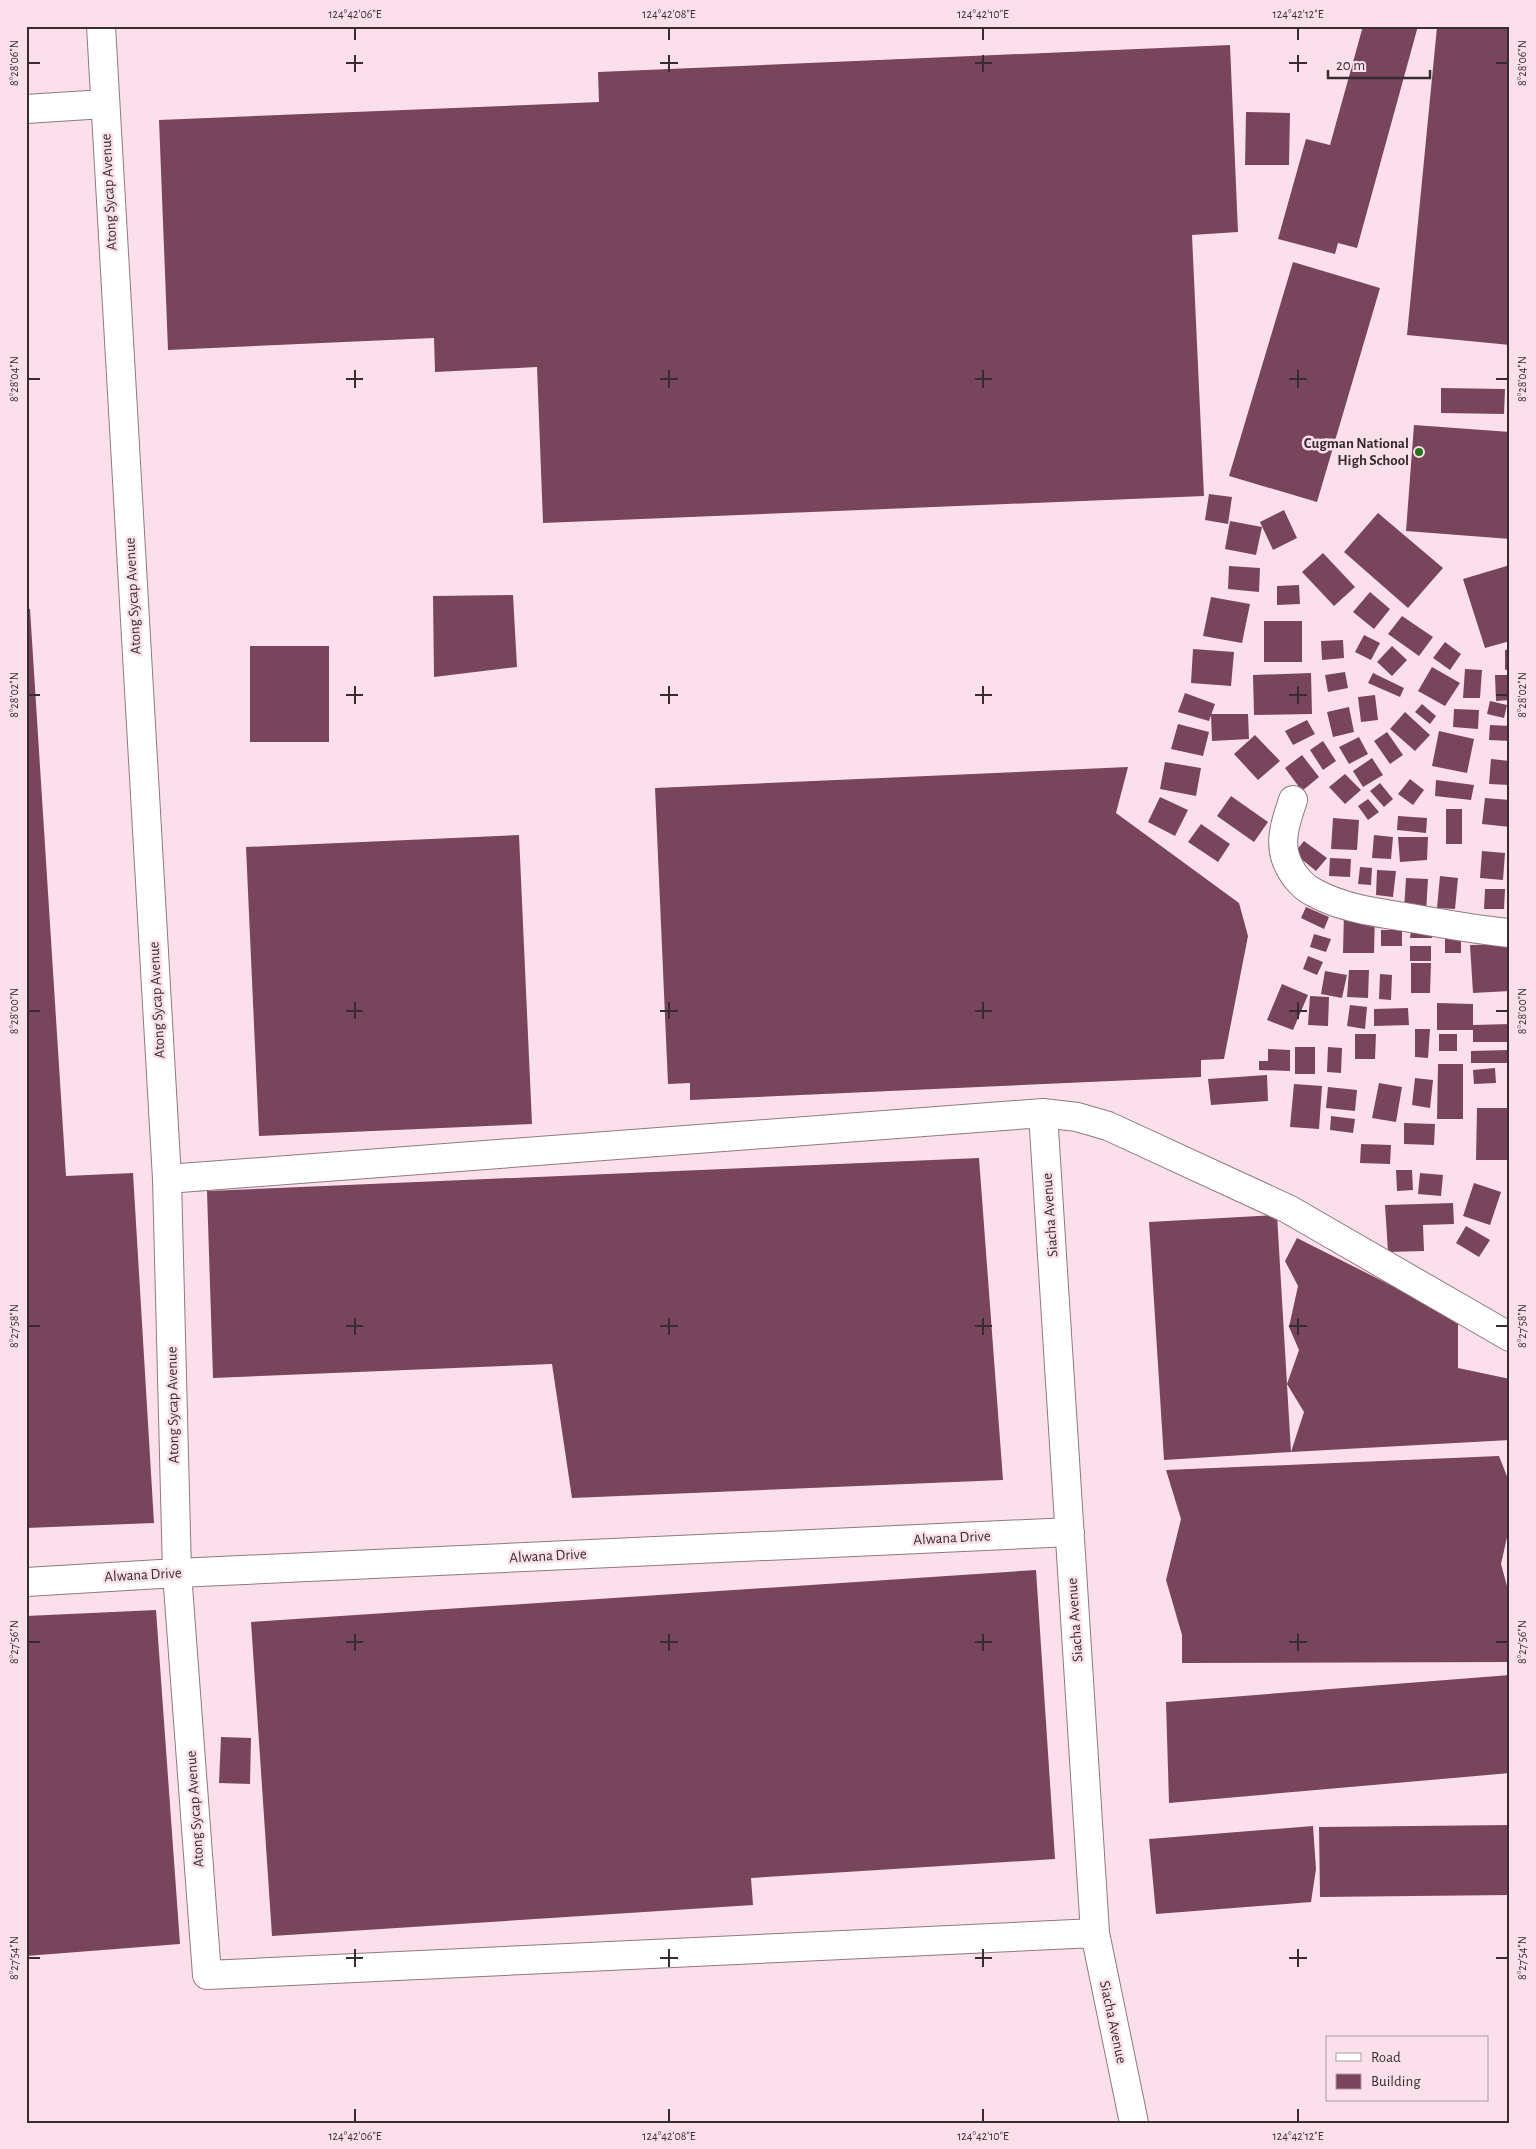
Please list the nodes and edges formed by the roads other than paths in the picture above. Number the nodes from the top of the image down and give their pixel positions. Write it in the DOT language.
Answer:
graph roads {
  1 [pos="101,26"];
  2 [pos="104,104"];
  3 [pos="26,108"];
  4 [pos="1293,800"];
  5 [pos="1510,933"];
  6 [pos="1043,1113"];
  7 [pos="167,1179"];
  8 [pos="1510,1337"];
  9 [pos="1070,1532"];
  10 [pos="177,1573"];
  11 [pos="26,1582"];
  12 [pos="1094,1933"];
  13 [pos="1134,2123"];
  1 -- 2 [label="street, Atong Sycap Avenue"];
  2 -- 3 [label="street"];
  2 -- 7 [label="street, Atong Sycap Avenue"];
  4 -- 5 [label="street"];
  6 -- 7 [label="street"];
  6 -- 8 [label="street"];
  6 -- 9 [label="street, Siacha Avenue"];
  7 -- 10 [label="street, Atong Sycap Avenue"];
  9 -- 10 [label="street, Alwana Drive"];
  9 -- 12 [label="street, Siacha Avenue"];
  10 -- 11 [label="street, Alwana Drive"];
  10 -- 12 [label="street, Atong Sycap Avenue"];
  12 -- 13 [label="street, Siacha Avenue"];
}
